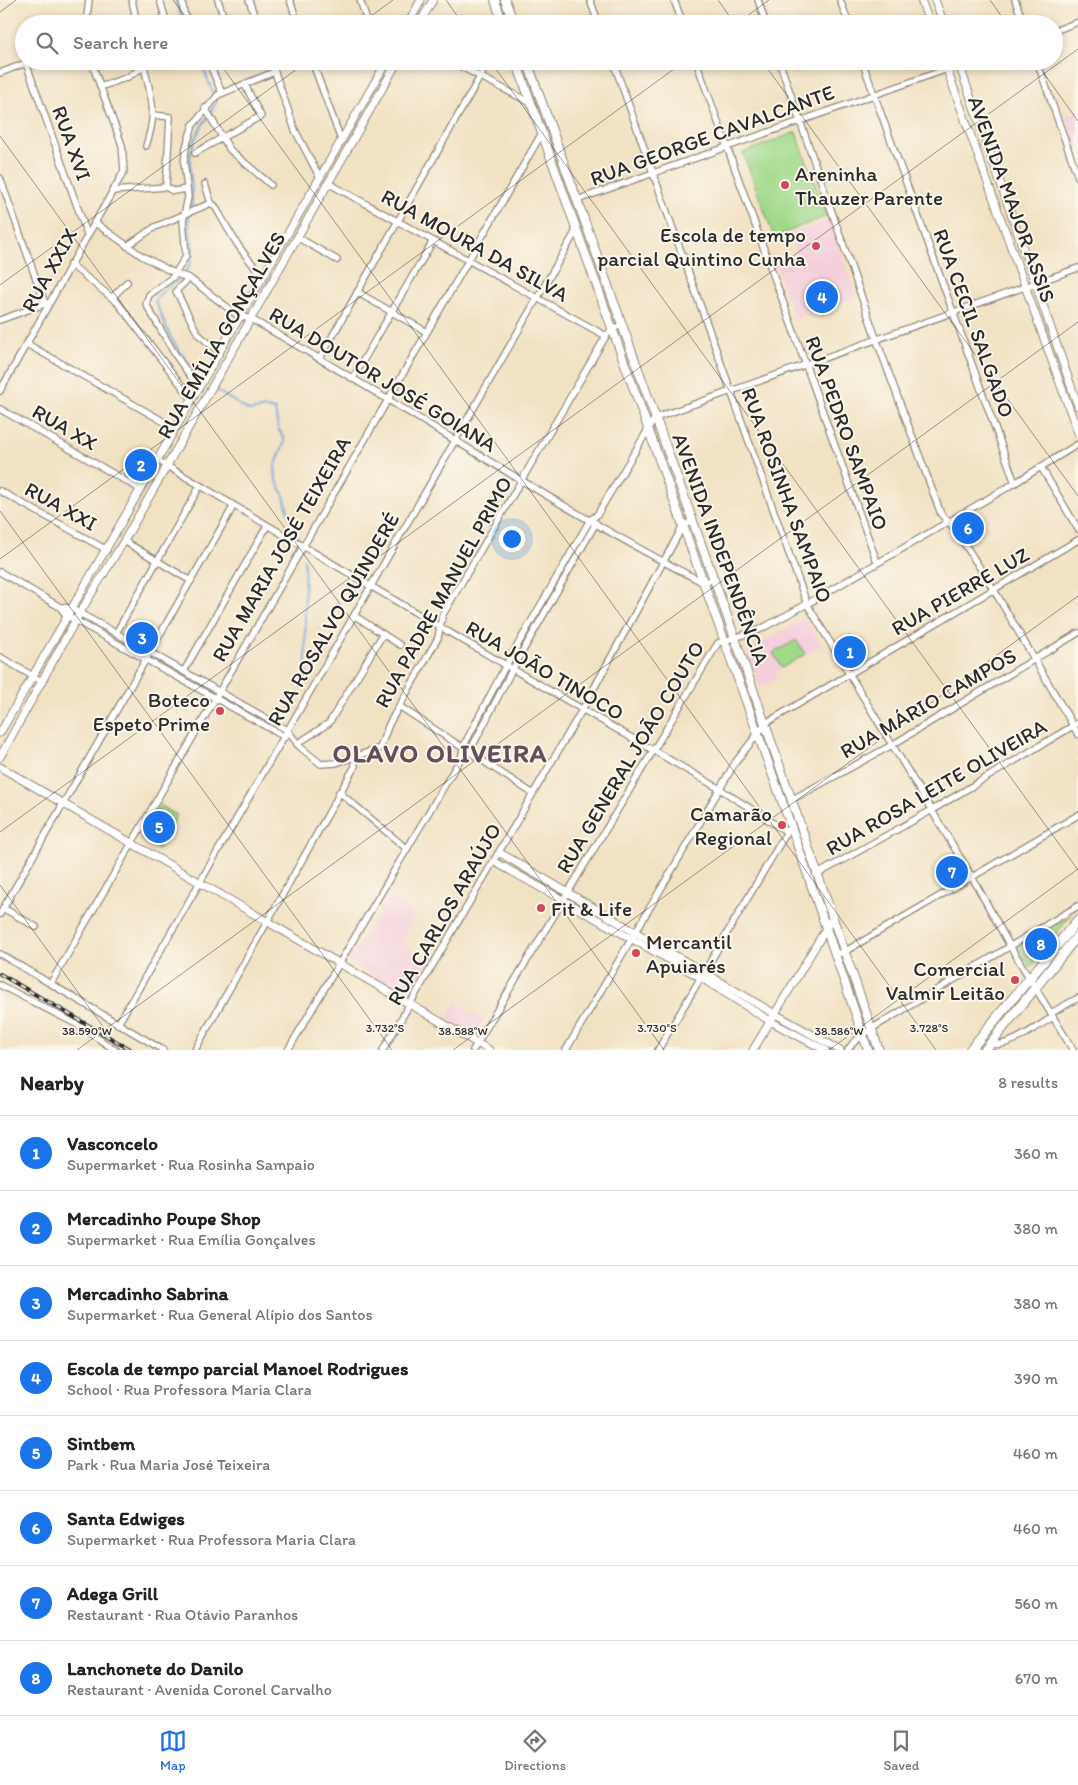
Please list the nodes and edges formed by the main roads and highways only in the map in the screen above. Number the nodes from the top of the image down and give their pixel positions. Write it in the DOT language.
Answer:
graph roads {
  1 [pos="495,0"];
  2 [pos="505,0"];
  3 [pos="500,15"];
  4 [pos="511,15"];
  5 [pos="519,70"];
  6 [pos="530,70"];
  7 [pos="1078,920"];
  8 [pos="1078,935"];
  9 [pos="988,1047"];
  10 [pos="868,1050"];
  11 [pos="879,1050"];
  12 [pos="970,1050"];
  1 -- 3 [label="main road"];
  2 -- 4 [label="main road"];
  5 -- 10 [label="main road, AVENIDA INDEPENDÊNCIA"];
  6 -- 11 [label="main road, AVENIDA INDEPENDÊNCIA"];
  7 -- 12 [label="main road"];
  8 -- 9 [label="main road"];
}
